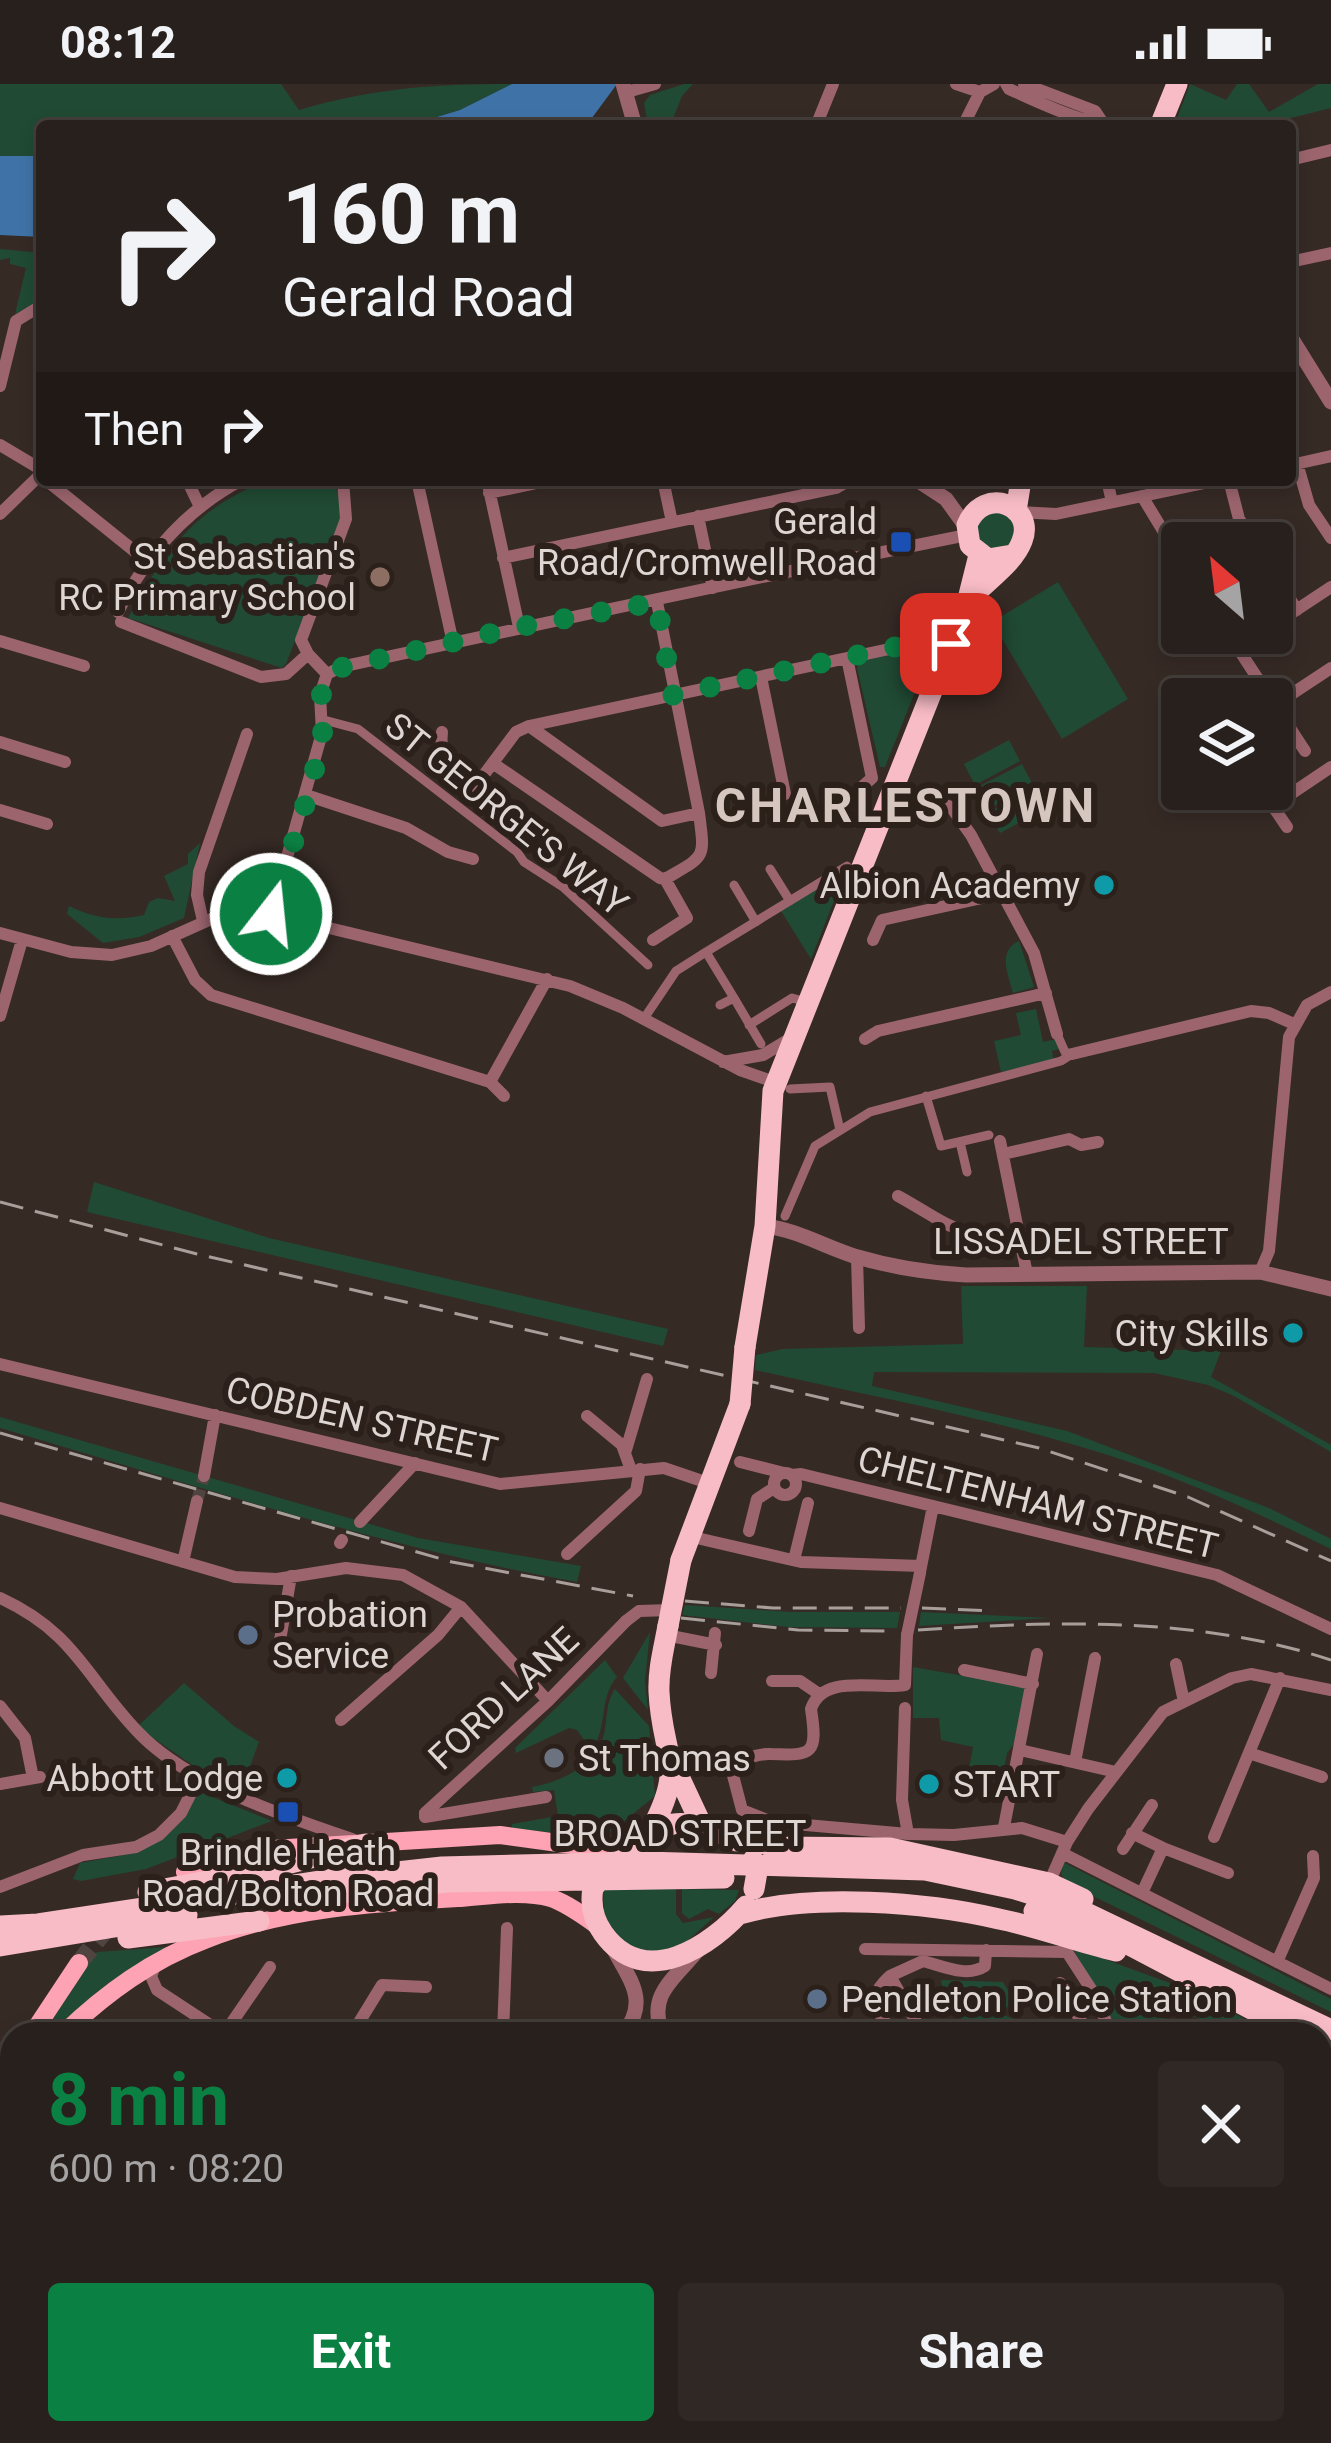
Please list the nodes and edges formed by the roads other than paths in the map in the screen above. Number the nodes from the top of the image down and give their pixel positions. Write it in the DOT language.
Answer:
graph roads {
  1 [pos="655,84"];
  2 [pos="832,84"];
  3 [pos="956,84"];
  4 [pos="994,84"];
  5 [pos="1006,84"];
  6 [pos="1024,84"];
  7 [pos="1177,84"];
  8 [pos="625,88"];
  9 [pos="980,92"];
  10 [pos="633,120"];
  11 [pos="818,120"];
  12 [pos="966,120"];
  13 [pos="1085,120"];
  14 [pos="1101,120"];
  15 [pos="1162,120"];
  16 [pos="1331,150"];
  17 [pos="1296,159"];
  18 [pos="1331,253"];
  19 [pos="1296,261"];
  20 [pos="36,309"];
  21 [pos="1296,346"];
  22 [pos="0,386"];
  23 [pos="1331,402"];
  24 [pos="0,445"];
  25 [pos="1331,456"];
  26 [pos="1296,464"];
  27 [pos="1296,469"];
  28 [pos="36,471"];
  29 [pos="36,481"];
  30 [pos="55,486"];
  31 [pos="190,486"];
  32 [pos="232,486"];
  33 [pos="344,486"];
  34 [pos="418,486"];
  35 [pos="488,486"];
  36 [pos="664,486"];
  37 [pos="840,486"];
  38 [pos="926,486"];
  39 [pos="1009,486"];
  40 [pos="1017,486"];
  41 [pos="1108,486"];
  42 [pos="1177,486"];
  43 [pos="1230,486"];
  44 [pos="1142,496"];
  45 [pos="946,499"];
  46 [pos="989,502"];
  47 [pos="1112,502"];
  48 [pos="199,505"];
  49 [pos="1017,512"];
  50 [pos="0,514"];
  51 [pos="1056,514"];
  52 [pos="698,517"];
  53 [pos="672,522"];
  54 [pos="1241,522"];
  55 [pos="1161,527"];
  56 [pos="967,532"];
  57 [pos="1331,538"];
  58 [pos="1018,546"];
  59 [pos="979,555"];
  60 [pos="503,558"];
  61 [pos="148,562"];
  62 [pos="1331,587"];
  63 [pos="712,588"];
  64 [pos="657,602"];
  65 [pos="967,603"];
  66 [pos="1293,604"];
  67 [pos="1297,610"];
  68 [pos="1293,613"];
  69 [pos="519,627"];
  70 [pos="0,641"];
  71 [pos="453,644"];
  72 [pos="951,644"];
  73 [pos="308,654"];
  74 [pos="847,658"];
  75 [pos="84,666"];
  76 [pos="1331,668"];
  77 [pos="327,674"];
  78 [pos="760,676"];
  79 [pos="1293,690"];
  80 [pos="673,695"];
  81 [pos="324,720"];
  82 [pos="529,726"];
  83 [pos="442,732"];
  84 [pos="1293,732"];
  85 [pos="247,734"];
  86 [pos="0,742"];
  87 [pos="1305,751"];
  88 [pos="65,762"];
  89 [pos="494,764"];
  90 [pos="1328,774"];
  91 [pos="894,784"];
  92 [pos="862,786"];
  93 [pos="785,794"];
  94 [pos="1293,794"];
  95 [pos="306,795"];
  96 [pos="0,810"];
  97 [pos="1276,810"];
  98 [pos="699,813"];
  99 [pos="46,824"];
  100 [pos="1288,827"];
  101 [pos="473,859"];
  102 [pos="847,866"];
  103 [pos="770,869"];
  104 [pos="665,879"];
  105 [pos="734,885"];
  106 [pos="1001,889"];
  107 [pos="790,901"];
  108 [pos="271,914"];
  109 [pos="203,921"];
  110 [pos="756,922"];
  111 [pos="0,933"];
  112 [pos="172,936"];
  113 [pos="22,940"];
  114 [pos="653,940"];
  115 [pos="873,940"];
  116 [pos="706,952"];
  117 [pos="648,965"];
  118 [pos="547,979"];
  119 [pos="1331,992"];
  120 [pos="1046,993"];
  121 [pos="734,998"];
  122 [pos="808,1003"];
  123 [pos="720,1005"];
  124 [pos="0,1016"];
  125 [pos="643,1020"];
  126 [pos="1294,1024"];
  127 [pos="749,1025"];
  128 [pos="796,1033"];
  129 [pos="1058,1034"];
  130 [pos="865,1039"];
  131 [pos="760,1044"];
  132 [pos="1072,1054"];
  133 [pos="722,1062"];
  134 [pos="490,1082"];
  135 [pos="784,1086"];
  136 [pos="504,1096"];
  137 [pos="926,1096"];
  138 [pos="840,1130"];
  139 [pos="961,1142"];
  140 [pos="1098,1142"];
  141 [pos="997,1143"];
  142 [pos="941,1146"];
  143 [pos="926,1150"];
  144 [pos="967,1172"];
  145 [pos="898,1196"];
  146 [pos="775,1221"];
  147 [pos="1022,1235"];
  148 [pos="857,1256"];
  149 [pos="1260,1272"];
  150 [pos="1027,1274"];
  151 [pos="1331,1289"];
  152 [pos="859,1328"];
  153 [pos="0,1364"];
  154 [pos="647,1379"];
  155 [pos="215,1415"];
  156 [pos="587,1416"];
  157 [pos="626,1450"];
  158 [pos="740,1462"];
  159 [pos="415,1463"];
  160 [pos="636,1470"];
  161 [pos="788,1474"];
  162 [pos="204,1476"];
  163 [pos="712,1485"];
  164 [pos="197,1501"];
  165 [pos="808,1503"];
  166 [pos="933,1506"];
  167 [pos="0,1508"];
  168 [pos="360,1522"];
  169 [pos="749,1531"];
  170 [pos="688,1536"];
  171 [pos="567,1554"];
  172 [pos="794,1560"];
  173 [pos="182,1562"];
  174 [pos="920,1570"];
  175 [pos="291,1576"];
  176 [pos="0,1598"];
  177 [pos="461,1607"];
  178 [pos="668,1624"];
  179 [pos="1329,1628"];
  180 [pos="1037,1654"];
  181 [pos="1095,1658"];
  182 [pos="276,1664"];
  183 [pos="1176,1664"];
  184 [pos="964,1670"];
  185 [pos="711,1673"];
  186 [pos="1280,1678"];
  187 [pos="772,1681"];
  188 [pos="1033,1684"];
  189 [pos="1331,1690"];
  190 [pos="819,1694"];
  191 [pos="548,1701"];
  192 [pos="1184,1702"];
  193 [pos="0,1706"];
  194 [pos="904,1708"];
  195 [pos="341,1720"];
  196 [pos="7,1722"];
  197 [pos="1019,1750"];
  198 [pos="1249,1753"];
  199 [pos="671,1760"];
  200 [pos="1075,1762"];
  201 [pos="1116,1772"];
  202 [pos="1322,1777"];
  203 [pos="198,1779"];
  204 [pos="0,1784"];
  205 [pos="546,1797"];
  206 [pos="1152,1805"];
  207 [pos="292,1816"];
  208 [pos="702,1826"];
  209 [pos="1004,1827"];
  210 [pos="1132,1833"];
  211 [pos="908,1834"];
  212 [pos="726,1836"];
  213 [pos="643,1837"];
  214 [pos="1214,1837"];
  215 [pos="366,1844"];
  216 [pos="1064,1848"];
  217 [pos="1162,1848"];
  218 [pos="272,1849"];
  219 [pos="1123,1850"];
  220 [pos="1312,1856"];
  221 [pos="185,1872"];
  222 [pos="1228,1873"];
  223 [pos="1049,1883"];
  224 [pos="0,1887"];
  225 [pos="1142,1893"];
  226 [pos="740,1914"];
  227 [pos="259,1921"];
  228 [pos="0,1923"];
  229 [pos="598,1927"];
  230 [pos="506,1928"];
  231 [pos="702,1945"];
  232 [pos="612,1946"];
  233 [pos="1143,1947"];
  234 [pos="0,1948"];
  235 [pos="865,1949"];
  236 [pos="986,1950"];
  237 [pos="1277,1962"];
  238 [pos="79,1963"];
  239 [pos="157,1963"];
  240 [pos="270,1967"];
  241 [pos="890,1976"];
  242 [pos="1060,1982"];
  243 [pos="426,1988"];
  244 [pos="1331,1989"];
  245 [pos="1265,2014"];
  246 [pos="40,2022"];
  247 [pos="76,2022"];
  248 [pos="206,2022"];
  249 [pos="232,2022"];
  250 [pos="359,2022"];
  251 [pos="503,2022"];
  252 [pos="631,2022"];
  253 [pos="658,2022"];
  254 [pos="885,2022"];
  255 [pos="916,2022"];
  256 [pos="1082,2022"];
  257 [pos="1106,2022"];
  258 [pos="1273,2022"];
  259 [pos="1279,2022"];
  260 [pos="1313,2022"];
  1 -- 8 [label="street"];
  2 -- 11 [label="street"];
  3 -- 9 [label="street"];
  4 -- 9 [label="street"];
  5 -- 13 [label="street"];
  6 -- 14 [label="street"];
  7 -- 15 [label="highway"];
  8 -- 10 [label="street"];
  9 -- 12 [label="street"];
  16 -- 17 [label="street"];
  18 -- 19 [label="street"];
  20 -- 22 [label="street"];
  21 -- 23 [label="street"];
  24 -- 28 [label="street"];
  25 -- 26 [label="street"];
  27 -- 57 [label="street"];
  29 -- 50 [label="street"];
  30 -- 61 [label="street"];
  31 -- 48 [label="street"];
  32 -- 48 [label="street"];
  33 -- 73 [label="street"];
  34 -- 71 [label="street"];
  35 -- 60 [label="street"];
  36 -- 53 [label="street"];
  37 -- 52 [label="street"];
  38 -- 45 [label="street"];
  39 -- 46 [label="highway"];
  40 -- 49 [label="highway"];
  41 -- 47 [label="street"];
  42 -- 44 [label="street"];
  43 -- 54 [label="street"];
  44 -- 47 [label="street"];
  44 -- 55 [label="street"];
  45 -- 46 [label="street"];
  45 -- 56 [label="street"];
  46 -- 49 [label="highway"];
  46 -- 56 [label="highway"];
  47 -- 51 [label="street"];
  48 -- 61 [label="street"];
  49 -- 51 [label="street"];
  49 -- 58 [label="highway"];
  51 -- 58 [label="street"];
  52 -- 53 [label="street"];
  52 -- 63 [label="street"];
  53 -- 60 [label="street"];
  56 -- 59 [label="highway"];
  56 -- 63 [label="street"];
  58 -- 59 [label="highway"];
  58 -- 65 [label="highway"];
  59 -- 65 [label="highway"];
  60 -- 69 [label="street"];
  61 -- 73 [label="street"];
  62 -- 67 [label="street"];
  63 -- 64 [label="street"];
  64 -- 69 [label="street"];
  64 -- 80 [label="street"];
  65 -- 72 [label="highway"];
  66 -- 67 [label="street"];
  67 -- 68 [label="street"];
  69 -- 71 [label="street"];
  70 -- 75 [label="street"];
  71 -- 77 [label="street"];
  72 -- 74 [label="street"];
  72 -- 91 [label="highway"];
  73 -- 77 [label="street"];
  74 -- 78 [label="street"];
  74 -- 92 [label="street"];
  76 -- 79 [label="street"];
  77 -- 81 [label="street"];
  78 -- 80 [label="street"];
  78 -- 93 [label="street"];
  80 -- 82 [label="street"];
  80 -- 98 [label="street"];
  81 -- 95 [label="street"];
  81 -- 117 [label="street, ST GEORGE'S WAY"];
  82 -- 89 [label="street"];
  82 -- 98 [label="street"];
  83 -- 89 [label="street"];
  84 -- 87 [label="street"];
  85 -- 109 [label="street"];
  86 -- 88 [label="street"];
  89 -- 104 [label="street"];
  90 -- 94 [label="street"];
  91 -- 106 [label="street"];
  91 -- 122 [label="highway"];
  95 -- 101 [label="street"];
  95 -- 108 [label="street"];
  96 -- 99 [label="street"];
  97 -- 100 [label="street"];
  98 -- 104 [label="street"];
  102 -- 107 [label="street"];
  103 -- 107 [label="street"];
  104 -- 114 [label="street"];
  105 -- 110 [label="street"];
  106 -- 115 [label="street"];
  106 -- 120 [label="street"];
  107 -- 110 [label="street"];
  108 -- 109 [label="street"];
  108 -- 118 [label="street"];
  109 -- 112 [label="street"];
  110 -- 116 [label="street"];
  111 -- 113 [label="street"];
  112 -- 113 [label="street"];
  112 -- 134 [label="street"];
  113 -- 124 [label="street"];
  116 -- 121 [label="street"];
  116 -- 125 [label="street"];
  118 -- 125 [label="street"];
  118 -- 134 [label="street"];
  119 -- 126 [label="street"];
  120 -- 129 [label="street"];
  120 -- 130 [label="street"];
  121 -- 123 [label="street"];
  121 -- 127 [label="street"];
  122 -- 127 [label="street"];
  122 -- 128 [label="highway"];
  125 -- 133 [label="street"];
  126 -- 132 [label="street"];
  126 -- 149 [label="street"];
  127 -- 131 [label="street"];
  128 -- 133 [label="street"];
  128 -- 135 [label="highway"];
  129 -- 132 [label="street"];
  132 -- 137 [label="street"];
  133 -- 135 [label="street"];
  134 -- 136 [label="street"];
  135 -- 138 [label="street"];
  135 -- 146 [label="highway"];
  137 -- 138 [label="street"];
  137 -- 142 [label="street"];
  138 -- 146 [label="street"];
  139 -- 141 [label="street"];
  139 -- 142 [label="street"];
  139 -- 144 [label="street"];
  140 -- 141 [label="street"];
  141 -- 147 [label="street"];
  142 -- 143 [label="street"];
  145 -- 147 [label="street"];
  146 -- 148 [label="street, LISSADEL STREET"];
  146 -- 163 [label="highway, bridge"];
  147 -- 150 [label="street"];
  148 -- 150 [label="street, LISSADEL STREET"];
  148 -- 152 [label="street"];
  149 -- 150 [label="street, LISSADEL STREET"];
  149 -- 151 [label="street, LISSADEL STREET"];
  153 -- 155 [label="street, COBDEN STREET"];
  154 -- 157 [label="street"];
  155 -- 159 [label="street, COBDEN STREET"];
  155 -- 162 [label="street"];
  156 -- 157 [label="street"];
  157 -- 160 [label="street"];
  158 -- 161 [label="street, CHELTENHAM STREET"];
  159 -- 160 [label="street, COBDEN STREET"];
  159 -- 168 [label="street"];
  160 -- 163 [label="street, COBDEN STREET"];
  160 -- 171 [label="street"];
  161 -- 166 [label="street, CHELTENHAM STREET"];
  161 -- 169 [label="street"];
  163 -- 170 [label="highway"];
  164 -- 173 [label="street"];
  165 -- 172 [label="street"];
  166 -- 174 [label="street"];
  166 -- 179 [label="street, CHELTENHAM STREET"];
  167 -- 173 [label="street"];
  170 -- 172 [label="street"];
  170 -- 178 [label="highway, bridge"];
  172 -- 174 [label="street"];
  173 -- 175 [label="street"];
  174 -- 190 [label="street, bridge"];
  175 -- 177 [label="street"];
  175 -- 182 [label="street"];
  176 -- 203 [label="street"];
  177 -- 191 [label="street"];
  177 -- 195 [label="street"];
  178 -- 185 [label="street"];
  178 -- 191 [label="street, FORD LANE, bridge"];
  178 -- 199 [label="highway"];
  180 -- 188 [label="street"];
  181 -- 200 [label="street"];
  183 -- 192 [label="street"];
  184 -- 188 [label="street"];
  186 -- 189 [label="street"];
  186 -- 192 [label="street"];
  186 -- 198 [label="street"];
  187 -- 190 [label="street"];
  188 -- 197 [label="street"];
  190 -- 211 [label="street"];
  191 -- 205 [label="street, FORD LANE"];
  192 -- 201 [label="street"];
  193 -- 196 [label="street"];
  194 -- 211 [label="street"];
  196 -- 204 [label="street"];
  197 -- 200 [label="street"];
  197 -- 209 [label="street"];
  198 -- 202 [label="street"];
  198 -- 214 [label="street"];
  199 -- 208 [label="highway"];
  199 -- 213 [label="highway"];
  200 -- 201 [label="street"];
  201 -- 216 [label="street"];
  203 -- 207 [label="street"];
  203 -- 224 [label="street"];
  206 -- 210 [label="street"];
  207 -- 215 [label="street"];
  207 -- 218 [label="street"];
  208 -- 212 [label="highway"];
  208 -- 213 [label="highway"];
  209 -- 211 [label="street"];
  209 -- 216 [label="street"];
  210 -- 217 [label="street"];
  210 -- 219 [label="street"];
  212 -- 223 [label="highway"];
  212 -- 226 [label="highway, bridge"];
  213 -- 215 [label="main road"];
  213 -- 229 [label="highway, bridge"];
  215 -- 218 [label="main road"];
  215 -- 228 [label="highway"];
  216 -- 223 [label="street"];
  216 -- 225 [label="street"];
  217 -- 222 [label="street"];
  217 -- 225 [label="street"];
  218 -- 221 [label="main road"];
  220 -- 237 [label="street"];
  223 -- 233 [label="highway"];
  225 -- 237 [label="street"];
  226 -- 231 [label="highway"];
  226 -- 233 [label="highway"];
  227 -- 229 [label="main road"];
  227 -- 234 [label="highway"];
  227 -- 239 [label="main road"];
  228 -- 233 [label="highway, BROAD STREET"];
  229 -- 232 [label="highway"];
  230 -- 251 [label="street"];
  231 -- 232 [label="highway"];
  231 -- 253 [label="street"];
  232 -- 252 [label="street"];
  233 -- 234 [label="highway, BROAD STREET"];
  233 -- 245 [label="highway, BROAD STREET"];
  233 -- 260 [label="highway, BROAD STREET"];
  235 -- 236 [label="street"];
  236 -- 241 [label="street"];
  236 -- 257 [label="street"];
  237 -- 244 [label="street"];
  238 -- 246 [label="main road"];
  239 -- 247 [label="main road"];
  239 -- 248 [label="street"];
  240 -- 249 [label="street"];
  241 -- 254 [label="street"];
  241 -- 255 [label="street"];
  242 -- 256 [label="street"];
  243 -- 250 [label="street"];
  245 -- 258 [label="highway"];
  245 -- 259 [label="highway, BROAD STREET"];
}
